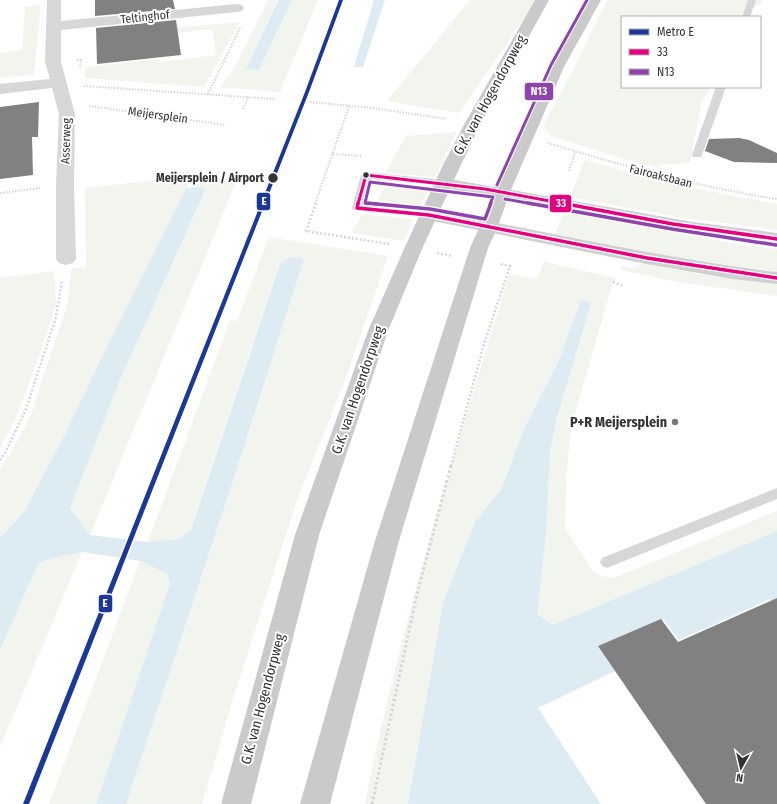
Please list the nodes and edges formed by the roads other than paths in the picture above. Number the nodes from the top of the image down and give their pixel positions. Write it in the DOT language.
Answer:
graph roads {
  1 [pos="54,0"];
  2 [pos="542,0"];
  3 [pos="594,0"];
  4 [pos="752,0"];
  5 [pos="237,8"];
  6 [pos="746,16"];
  7 [pos="54,26"];
  8 [pos="59,83"];
  9 [pos="721,88"];
  10 [pos="0,89"];
  11 [pos="697,155"];
  12 [pos="444,183"];
  13 [pos="501,192"];
  14 [pos="429,215"];
  15 [pos="489,226"];
  16 [pos="777,239"];
  17 [pos="66,259"];
  18 [pos="777,278"];
  19 [pos="777,494"];
  20 [pos="607,562"];
  21 [pos="236,804"];
  22 [pos="315,804"];
  1 -- 7 [label="street, Asserweg"];
  2 -- 12 [label="main road, G.K. van Hogendorpweg"];
  3 -- 13 [label="main road"];
  4 -- 6 [label="lane"];
  5 -- 7 [label="street, Teltinghof"];
  7 -- 8 [label="street, Asserweg"];
  8 -- 10 [label="street"];
  8 -- 17 [label="street, Asserweg"];
  9 -- 11 [label="lane"];
  12 -- 13 [label="main road"];
  12 -- 14 [label="main road, G.K. van Hogendorpweg"];
  12 -- 14 [label="lane"];
  13 -- 15 [label="main road"];
  13 -- 16 [label="main road"];
  14 -- 15 [label="main road"];
  14 -- 21 [label="main road, G.K. van Hogendorpweg"];
  15 -- 18 [label="main road"];
  15 -- 22 [label="main road"];
  19 -- 20 [label="lane"];
}
